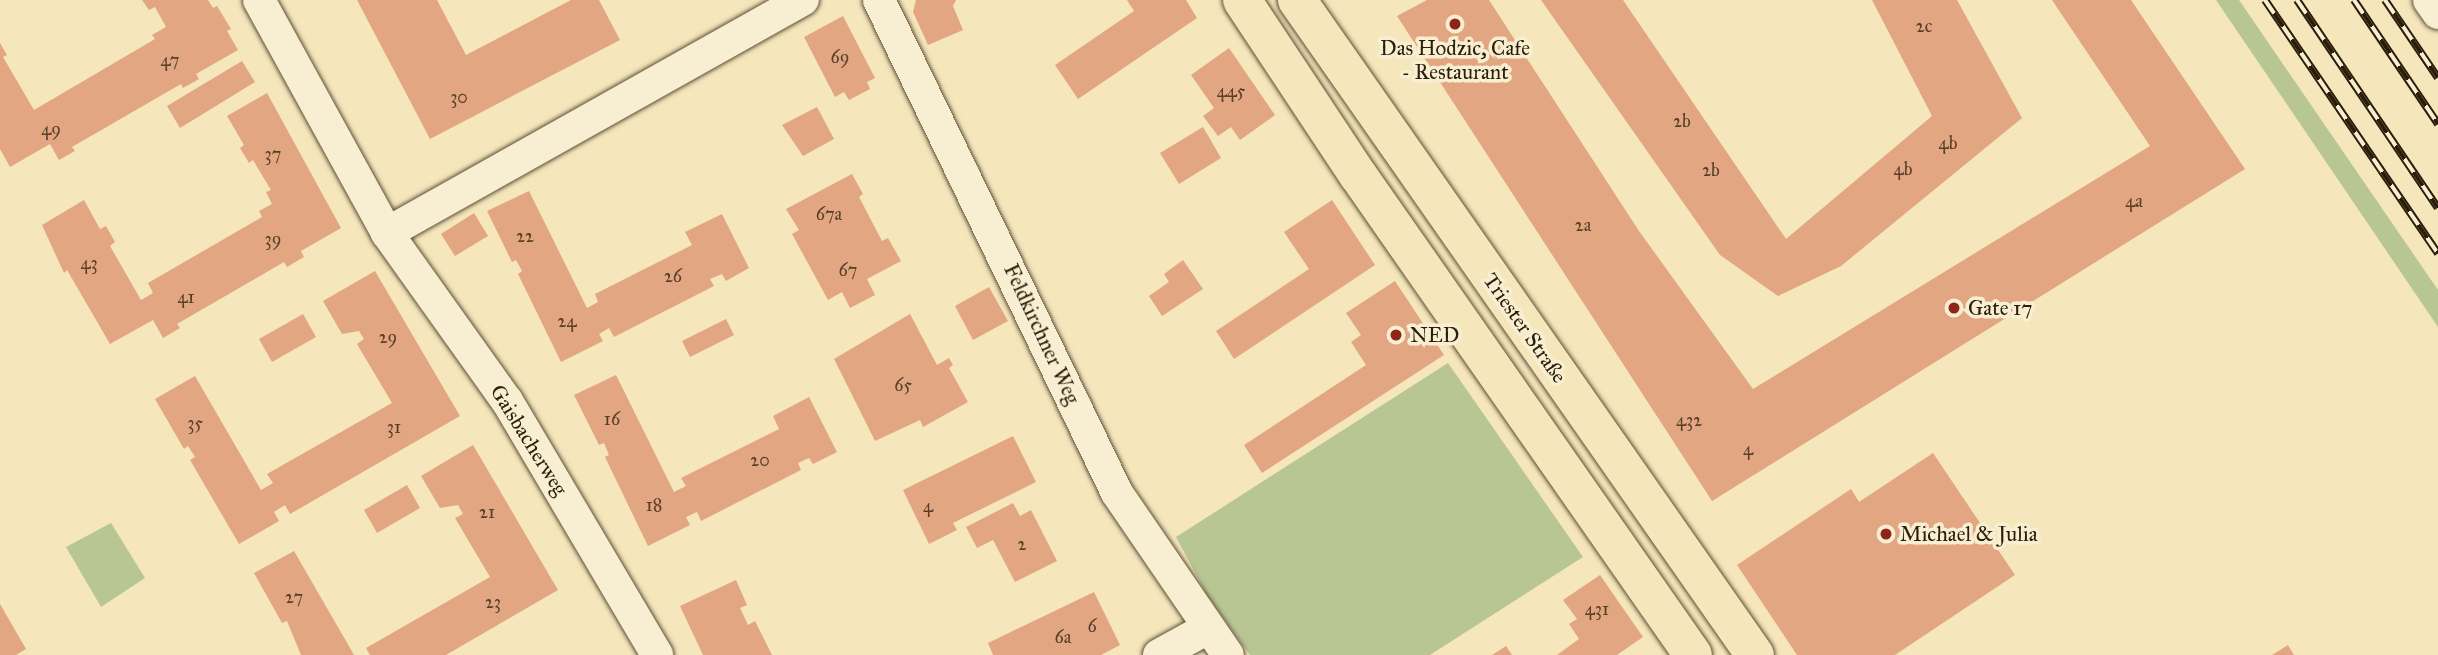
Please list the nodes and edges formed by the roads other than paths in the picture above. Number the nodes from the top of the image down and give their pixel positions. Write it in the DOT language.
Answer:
graph roads {
  1 [pos="259,0"];
  2 [pos="803,0"];
  3 [pos="878,0"];
  4 [pos="1242,0"];
  5 [pos="1297,0"];
  6 [pos="2429,0"];
  7 [pos="2438,13"];
  8 [pos="387,233"];
  9 [pos="1208,628"];
  10 [pos="657,655"];
  11 [pos="1160,655"];
  12 [pos="1228,655"];
  13 [pos="1693,655"];
  14 [pos="1755,655"];
  1 -- 8 [label="street, Gaisbacherweg"];
  2 -- 8 [label="street"];
  3 -- 9 [label="street, Feldkirchner Weg"];
  4 -- 13 [label="main road"];
  5 -- 14 [label="main road, Triester Straße"];
  6 -- 7 [label="street"];
  8 -- 10 [label="street, Gaisbacherweg"];
  9 -- 11 [label="street"];
  9 -- 12 [label="street, Feldkirchner Weg"];
}
